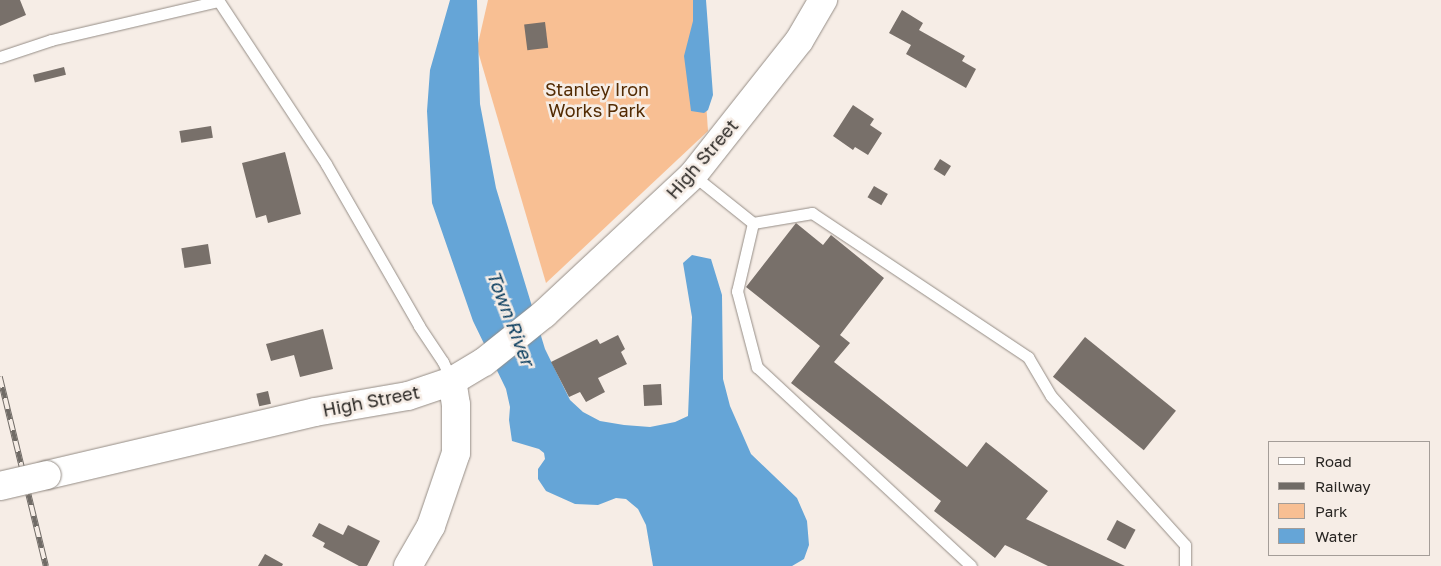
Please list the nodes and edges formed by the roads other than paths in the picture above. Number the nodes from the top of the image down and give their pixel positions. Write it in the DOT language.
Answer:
graph roads {
  1 [pos="823,0"];
  2 [pos="218,1"];
  3 [pos="0,57"];
  4 [pos="693,175"];
  5 [pos="753,223"];
  6 [pos="452,381"];
  7 [pos="0,486"];
  8 [pos="408,566"];
  9 [pos="971,566"];
  10 [pos="1184,566"];
  1 -- 4 [label="main road, High Street"];
  2 -- 3 [label="lane"];
  2 -- 6 [label="lane"];
  4 -- 5 [label="lane"];
  4 -- 6 [label="main road, High Street"];
  5 -- 9 [label="lane"];
  5 -- 10 [label="lane"];
  6 -- 7 [label="main road, High Street, bridge"];
  6 -- 8 [label="main road"];
}
